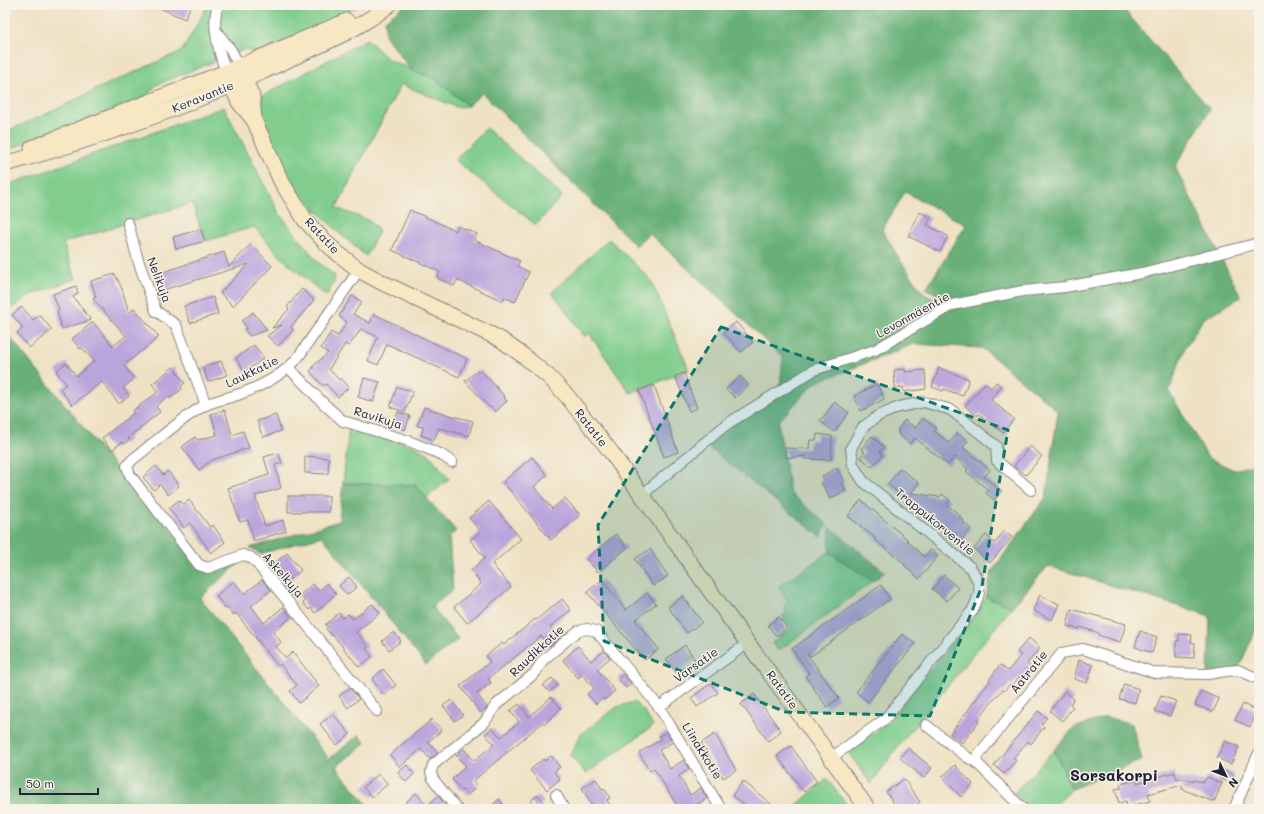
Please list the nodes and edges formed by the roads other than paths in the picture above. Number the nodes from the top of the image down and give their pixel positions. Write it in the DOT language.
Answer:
graph roads {
  1 [pos="218,5"];
  2 [pos="381,5"];
  3 [pos="389,5"];
  4 [pos="232,69"];
  5 [pos="238,83"];
  6 [pos="5,159"];
  7 [pos="5,164"];
  8 [pos="128,223"];
  9 [pos="1259,243"];
  10 [pos="359,270"];
  11 [pos="289,368"];
  12 [pos="206,405"];
  13 [pos="452,462"];
  14 [pos="127,466"];
  15 [pos="1031,490"];
  16 [pos="642,497"];
  17 [pos="748,644"];
  18 [pos="1259,679"];
  19 [pos="659,707"];
  20 [pos="377,711"];
  21 [pos="926,725"];
  22 [pos="1259,752"];
  23 [pos="831,758"];
  24 [pos="976,762"];
  25 [pos="556,795"];
  26 [pos="1021,808"];
  27 [pos="458,809"];
  28 [pos="564,809"];
  29 [pos="721,809"];
  30 [pos="868,809"];
  31 [pos="1234,809"];
  1 -- 4 [label="street"];
  2 -- 4 [label="street, Keravantie"];
  3 -- 5 [label="street, Keravantie"];
  4 -- 5 [label="street, Ratatie"];
  4 -- 6 [label="street, Keravantie"];
  5 -- 7 [label="street, Keravantie"];
  5 -- 10 [label="street, Ratatie"];
  8 -- 12 [label="street, Nelikuja"];
  9 -- 16 [label="street, Levonmäentie"];
  10 -- 11 [label="street, Laukkatie"];
  10 -- 16 [label="street, Ratatie"];
  11 -- 12 [label="street, Laukkatie"];
  11 -- 13 [label="street, Ravikuja"];
  12 -- 14 [label="street, Laukkatie"];
  14 -- 20 [label="street, Askelkuja"];
  15 -- 23 [label="street, Trappukorventie"];
  16 -- 17 [label="street, Ratatie"];
  17 -- 19 [label="street, Varsatie"];
  17 -- 23 [label="street, Ratatie"];
  18 -- 24 [label="street, Aatratie"];
  19 -- 27 [label="street, Raudikkotie"];
  19 -- 29 [label="street, Liinakkotie"];
  21 -- 24 [label="street"];
  22 -- 31 [label="street"];
  23 -- 30 [label="street, Ratatie"];
  24 -- 26 [label="street"];
  25 -- 28 [label="street"];
}
